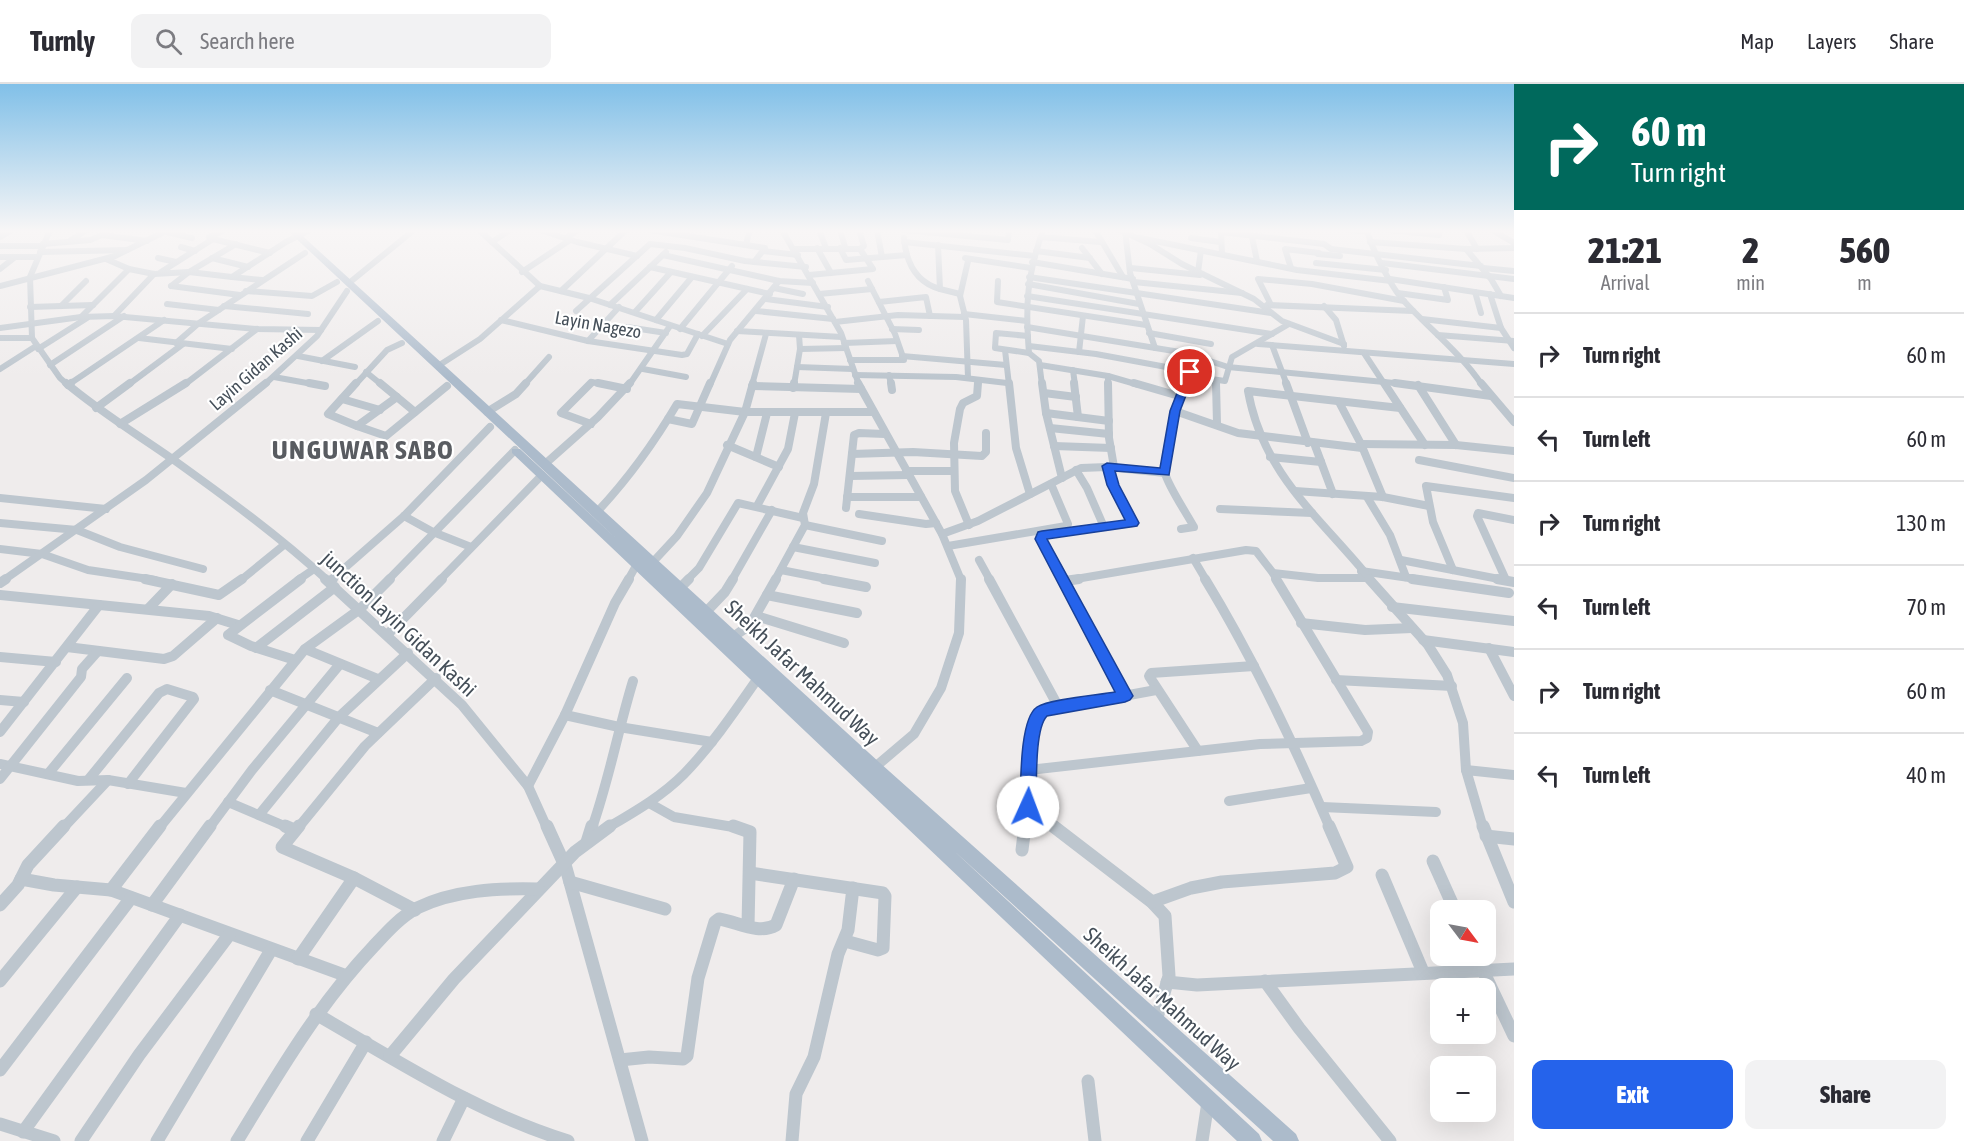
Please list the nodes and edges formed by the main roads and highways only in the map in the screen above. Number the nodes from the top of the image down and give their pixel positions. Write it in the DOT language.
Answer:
graph roads {
  1 [pos="337,279"];
  2 [pos="339,279"];
  3 [pos="344,285"];
  4 [pos="489,419"];
  5 [pos="544,470"];
  6 [pos="645,563"];
  7 [pos="1252,1141"];
  8 [pos="1289,1141"];
  1 -- 3 [label="main road, Sheikh Jafar Mahmud Way"];
  2 -- 3 [label="main road, Sheikh Jafar Mahmud Way"];
  3 -- 4 [label="main road, Sheikh Jafar Mahmud Way"];
  3 -- 4 [label="main road, Sheikh Jafar Mahmud Way"];
  4 -- 5 [label="main road, Sheikh Jafar Mahmud Way"];
  4 -- 5 [label="main road, Sheikh Jafar Mahmud Way"];
  5 -- 6 [label="main road, Sheikh Jafar Mahmud Way"];
  5 -- 6 [label="main road, Sheikh Jafar Mahmud Way"];
  6 -- 7 [label="main road, Sheikh Jafar Mahmud Way"];
  6 -- 8 [label="main road, Sheikh Jafar Mahmud Way"];
}
